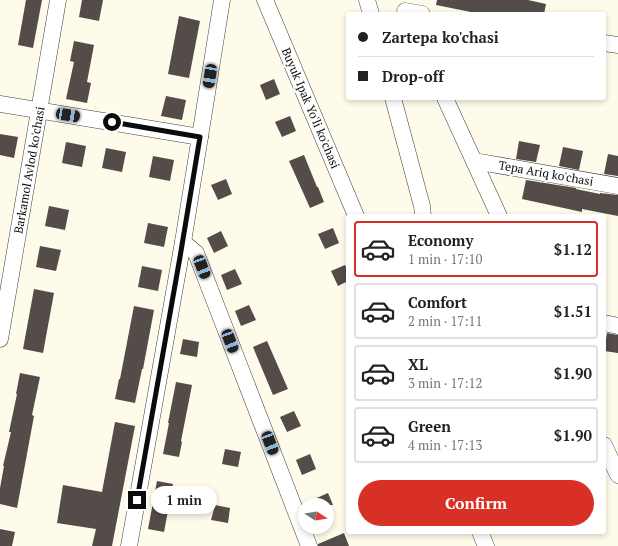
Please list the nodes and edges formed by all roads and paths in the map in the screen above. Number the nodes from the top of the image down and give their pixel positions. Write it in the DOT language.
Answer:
graph roads {
  1 [pos="58,0"];
  2 [pos="222,0"];
  3 [pos="265,0"];
  4 [pos="367,0"];
  5 [pos="403,8"];
  6 [pos="370,12"];
  7 [pos="416,12"];
  8 [pos="606,43"];
  9 [pos="618,45"];
  10 [pos="394,100"];
  11 [pos="446,100"];
  12 [pos="0,104"];
  13 [pos="39,110"];
  14 [pos="200,137"];
  15 [pos="474,161"];
  16 [pos="618,186"];
  17 [pos="355,214"];
  18 [pos="423,214"];
  19 [pos="498,214"];
  20 [pos="183,242"];
  21 [pos="606,323"];
  22 [pos="618,326"];
  23 [pos="0,339"];
  24 [pos="606,449"];
  25 [pos="613,465"];
  26 [pos="481,534"];
  27 [pos="129,546"];
  28 [pos="309,546"];
  29 [pos="486,546"];
  1 -- 13 [label="street, Barkamol Avlod ko'chasi"];
  2 -- 14 [label="street"];
  3 -- 17 [label="street, Buyuk Ipak Yo'li ko'chasi"];
  4 -- 6 [label="street"];
  5 -- 7 [label="street"];
  8 -- 9 [label="street"];
  10 -- 18 [label="street"];
  11 -- 15 [label="street"];
  12 -- 13 [label="street"];
  13 -- 14 [label="street"];
  13 -- 23 [label="street, Barkamol Avlod ko'chasi"];
  14 -- 20 [label="street"];
  15 -- 16 [label="street, Tepa Ariq ko'chasi"];
  15 -- 19 [label="street"];
  20 -- 27 [label="street"];
  20 -- 28 [label="street"];
  21 -- 22 [label="street"];
  24 -- 25 [label="street"];
  26 -- 29 [label="street"];
}
